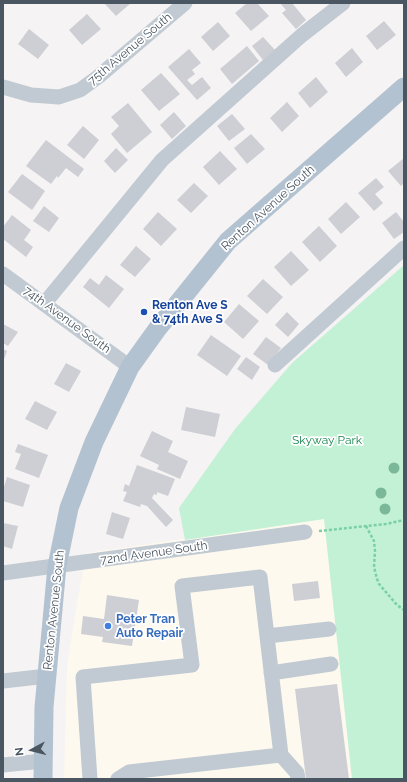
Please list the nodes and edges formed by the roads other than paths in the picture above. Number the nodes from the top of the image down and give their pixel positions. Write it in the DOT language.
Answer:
graph roads {
  1 [pos="185,3"];
  2 [pos="343,3"];
  3 [pos="3,88"];
  4 [pos="401,95"];
  5 [pos="404,248"];
  6 [pos="3,274"];
  7 [pos="44,304"];
  8 [pos="130,366"];
  9 [pos="275,366"];
  10 [pos="305,532"];
  11 [pos="57,566"];
  12 [pos="3,573"];
  13 [pos="329,629"];
  14 [pos="267,636"];
  15 [pos="331,664"];
  16 [pos="271,673"];
  17 [pos="47,676"];
  18 [pos="3,681"];
  19 [pos="281,755"];
  20 [pos="3,765"];
  21 [pos="43,770"];
  22 [pos="90,779"];
  23 [pos="118,779"];
  24 [pos="298,779"];
  1 -- 3 [label="street, 75th Avenue South"];
  2 -- 7 [label="street"];
  4 -- 8 [label="main road, Renton Avenue South"];
  5 -- 9 [label="street"];
  6 -- 7 [label="street, 74th Avenue South"];
  7 -- 8 [label="street, 74th Avenue South"];
  8 -- 11 [label="main road, Renton Avenue South"];
  10 -- 11 [label="street, 72nd Avenue South"];
  11 -- 12 [label="street, 72nd Avenue South"];
  11 -- 17 [label="main road, Renton Avenue South"];
  13 -- 14 [label="street"];
  14 -- 16 [label="street"];
  14 -- 22 [label="street"];
  15 -- 16 [label="street"];
  16 -- 19 [label="street"];
  17 -- 18 [label="street"];
  17 -- 21 [label="main road, Renton Avenue South"];
  19 -- 23 [label="street"];
  19 -- 24 [label="street"];
  20 -- 21 [label="street"];
}
